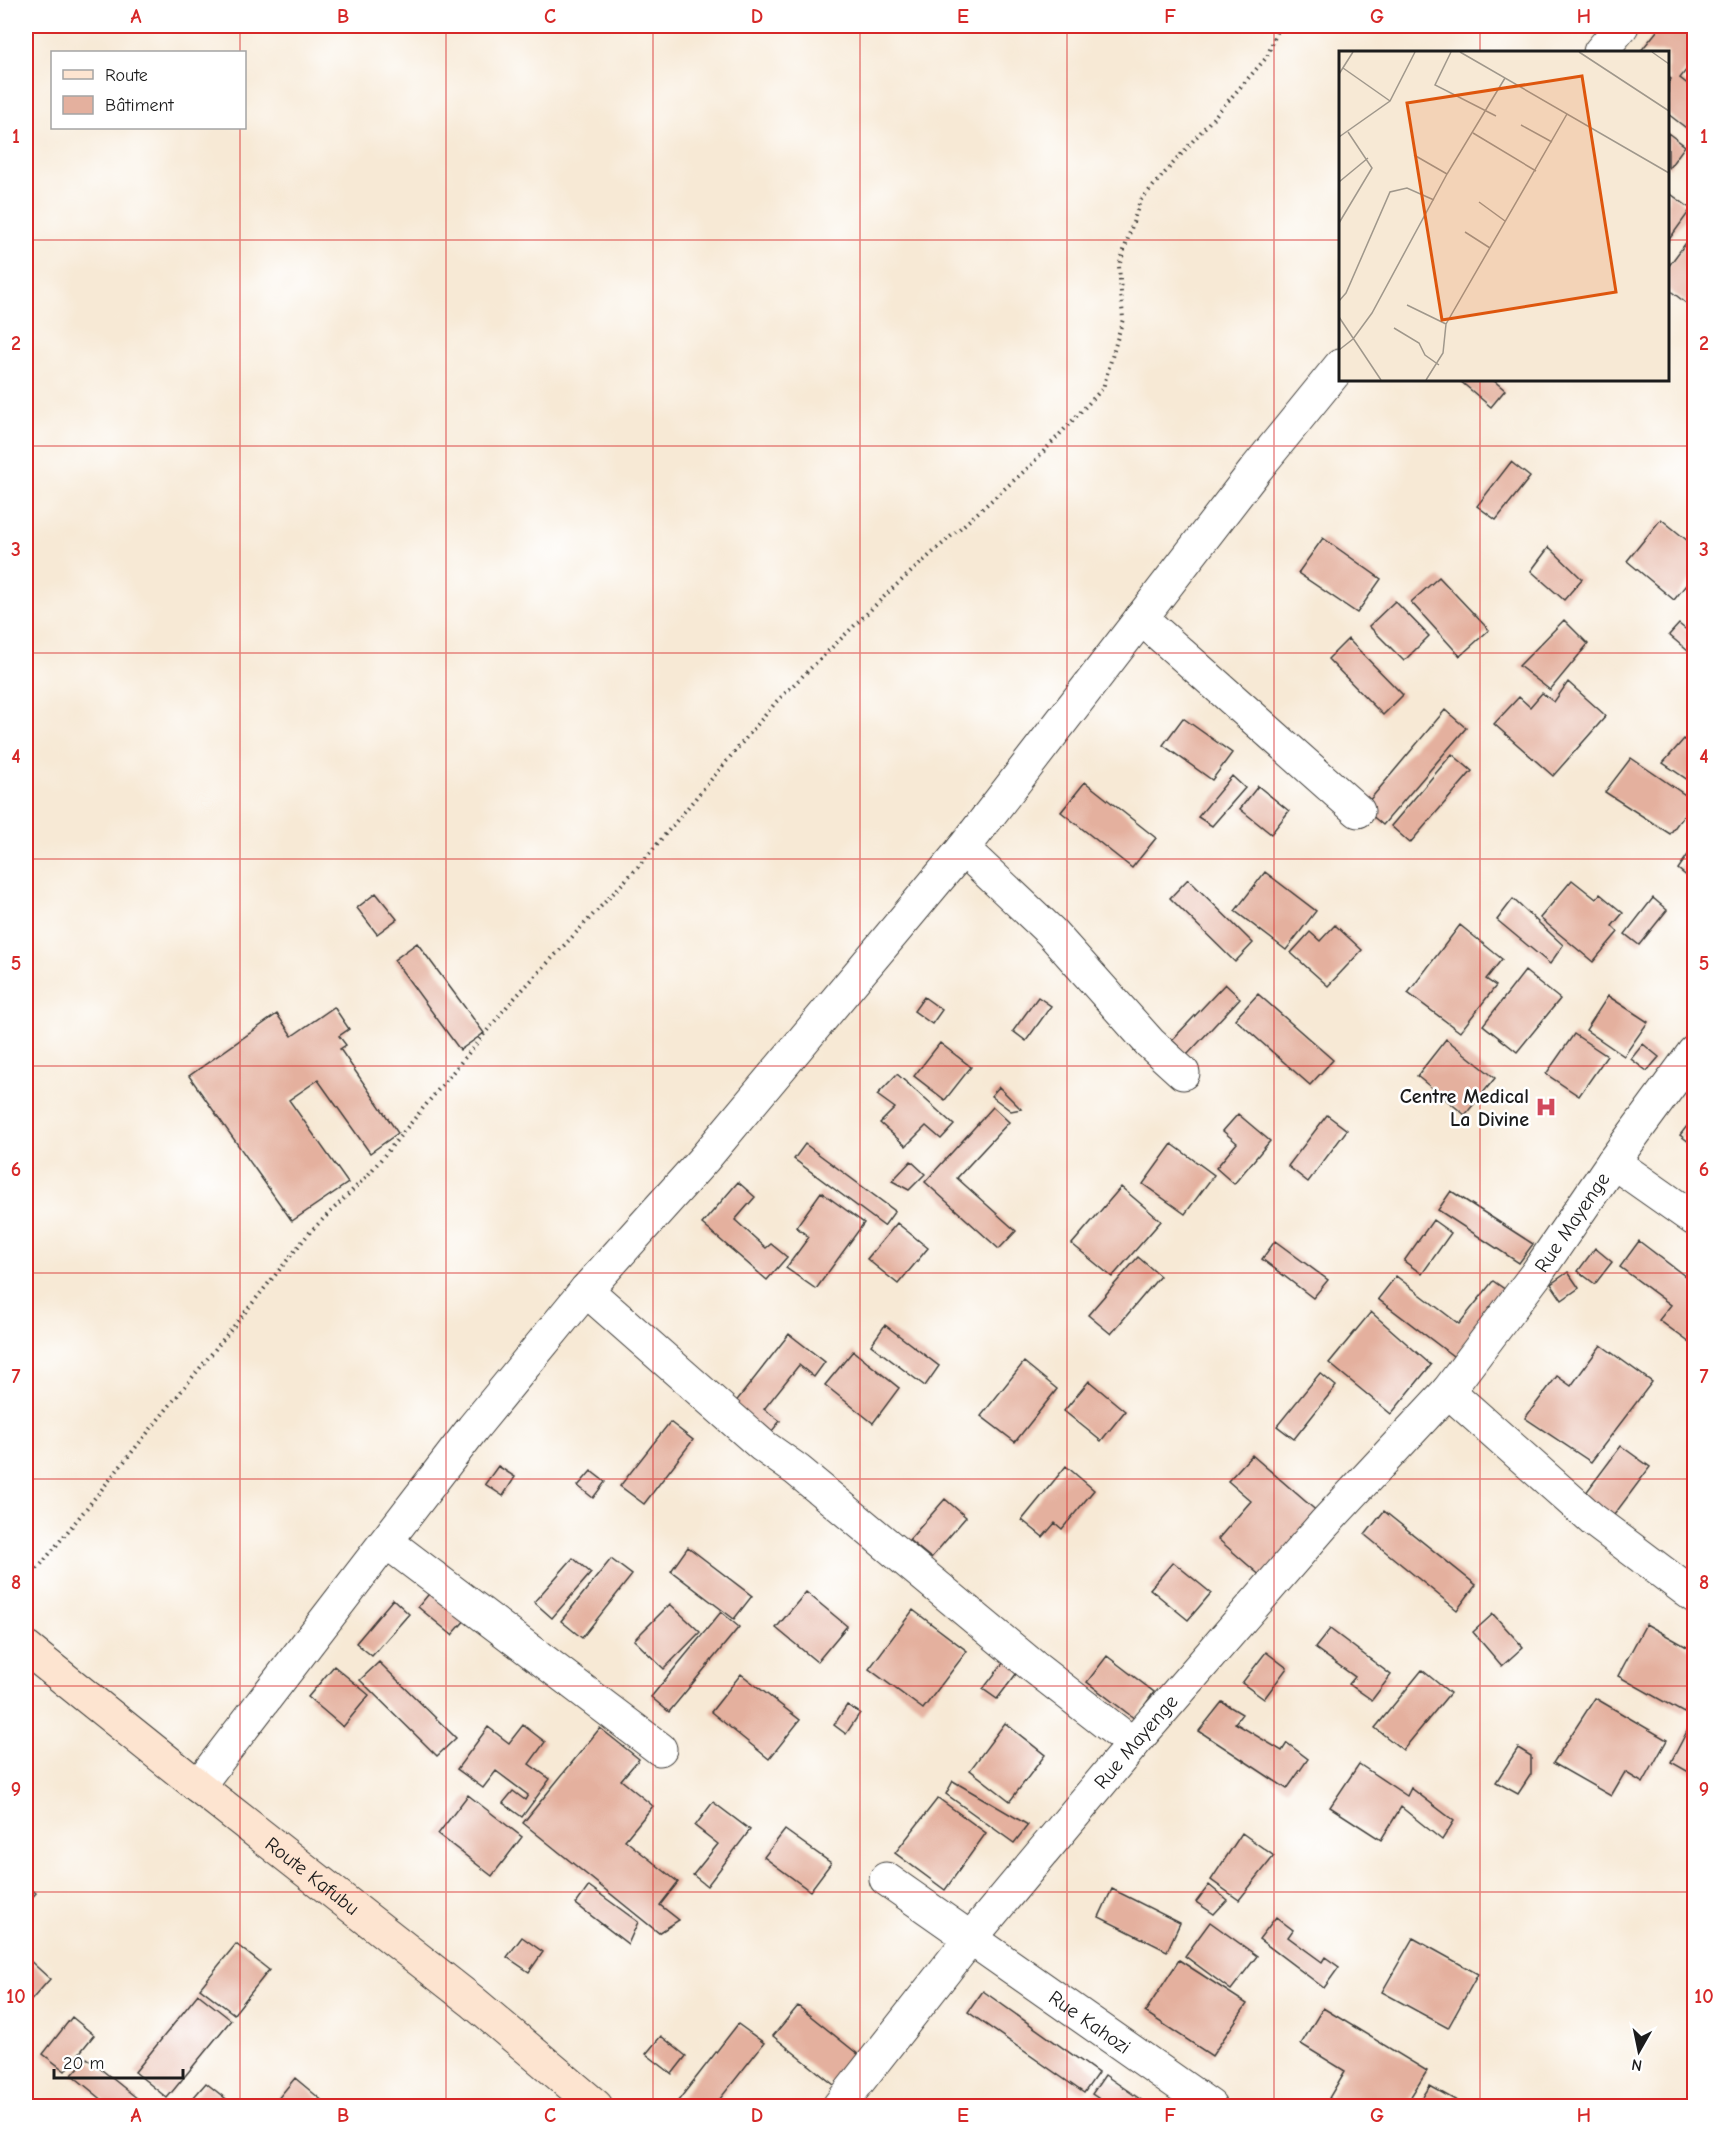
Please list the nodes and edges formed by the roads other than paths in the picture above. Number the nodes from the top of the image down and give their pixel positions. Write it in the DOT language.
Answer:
graph roads {
  1 [pos="1622,26"];
  2 [pos="1601,51"];
  3 [pos="1339,368"];
  4 [pos="1141,618"];
  5 [pos="1358,811"];
  6 [pos="963,849"];
  7 [pos="1695,1052"];
  8 [pos="1183,1073"];
  9 [pos="1613,1162"];
  10 [pos="1695,1219"];
  11 [pos="586,1290"];
  12 [pos="1448,1391"];
  13 [pos="387,1542"];
  14 [pos="1695,1596"];
  15 [pos="26,1648"];
  16 [pos="1133,1744"];
  17 [pos="660,1749"];
  18 [pos="198,1786"];
  19 [pos="886,1879"];
  20 [pos="970,1939"];
  21 [pos="596,2106"];
  22 [pos="839,2106"];
  23 [pos="1210,2106"];
  1 -- 2 [label="street"];
  3 -- 4 [label="street"];
  4 -- 5 [label="street"];
  4 -- 6 [label="street"];
  6 -- 8 [label="street"];
  6 -- 11 [label="street"];
  7 -- 9 [label="street, Rue Mayenge"];
  9 -- 10 [label="street"];
  9 -- 12 [label="street, Rue Mayenge"];
  11 -- 13 [label="street"];
  11 -- 16 [label="street"];
  12 -- 14 [label="street"];
  12 -- 16 [label="street, Rue Mayenge"];
  13 -- 17 [label="street"];
  13 -- 18 [label="street"];
  15 -- 18 [label="main road, Route Kafubu"];
  16 -- 20 [label="street, Rue Mayenge"];
  18 -- 21 [label="main road, Route Kafubu"];
  19 -- 20 [label="street, Rue Kahozi"];
  20 -- 22 [label="street, Rue Mayenge"];
  20 -- 23 [label="street, Rue Kahozi"];
}
